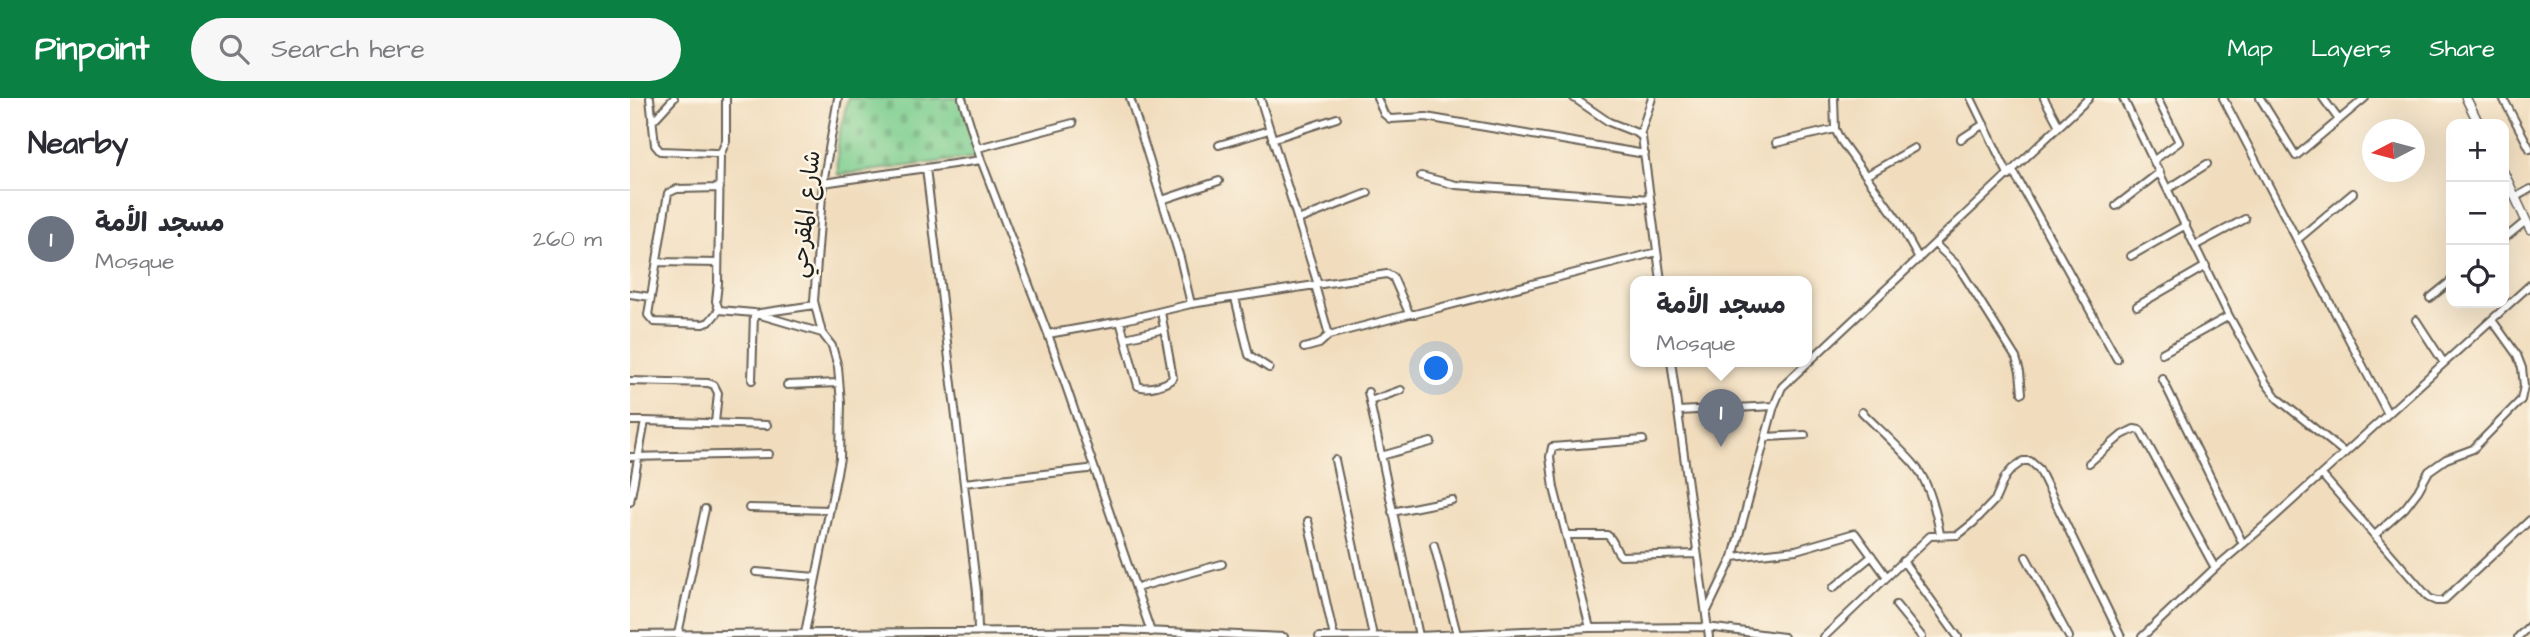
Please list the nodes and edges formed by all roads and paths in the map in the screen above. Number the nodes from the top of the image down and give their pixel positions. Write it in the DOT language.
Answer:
graph roads {
  1 [pos="650,98"];
  2 [pos="674,98"];
  3 [pos="726,98"];
  4 [pos="838,98"];
  5 [pos="962,98"];
  6 [pos="1130,98"];
  7 [pos="1260,98"];
  8 [pos="1377,98"];
  9 [pos="1574,98"];
  10 [pos="1652,98"];
  11 [pos="1834,98"];
  12 [pos="1971,98"];
  13 [pos="2044,98"];
  14 [pos="2089,98"];
  15 [pos="2123,98"];
  16 [pos="2157,98"];
  17 [pos="2223,98"];
  18 [pos="2260,98"];
  19 [pos="2323,98"];
  20 [pos="2365,98"];
  21 [pos="2466,98"];
  22 [pos="2503,98"];
  23 [pos="1337,118"];
  24 [pos="2477,119"];
  25 [pos="2339,120"];
  26 [pos="652,122"];
  27 [pos="1073,123"];
  28 [pos="1984,124"];
  29 [pos="2059,126"];
  30 [pos="1835,129"];
  31 [pos="1269,130"];
  32 [pos="1640,135"];
  33 [pos="1272,139"];
  34 [pos="1961,139"];
  35 [pos="1776,143"];
  36 [pos="1219,145"];
  37 [pos="978,148"];
  38 [pos="1914,148"];
  39 [pos="2530,149"];
  40 [pos="1645,154"];
  41 [pos="720,155"];
  42 [pos="981,160"];
  43 [pos="2154,160"];
  44 [pos="2207,164"];
  45 [pos="926,168"];
  46 [pos="2160,172"];
  47 [pos="2011,174"];
  48 [pos="1867,175"];
  49 [pos="1421,176"];
  50 [pos="1219,181"];
  51 [pos="2508,182"];
  52 [pos="823,183"];
  53 [pos="720,188"];
  54 [pos="2530,189"];
  55 [pos="2168,190"];
  56 [pos="1368,193"];
  57 [pos="2353,193"];
  58 [pos="2516,197"];
  59 [pos="1650,198"];
  60 [pos="1162,200"];
  61 [pos="2116,206"];
  62 [pos="2245,219"];
  63 [pos="1298,220"];
  64 [pos="2186,225"];
  65 [pos="2528,225"];
  66 [pos="2509,236"];
  67 [pos="2297,240"];
  68 [pos="1935,244"];
  69 [pos="2196,245"];
  70 [pos="1657,252"];
  71 [pos="2131,256"];
  72 [pos="1919,259"];
  73 [pos="657,262"];
  74 [pos="718,263"];
  75 [pos="2206,266"];
  76 [pos="1660,276"];
  77 [pos="1317,285"];
  78 [pos="2446,285"];
  79 [pos="2530,285"];
  80 [pos="630,293"];
  81 [pos="651,297"];
  82 [pos="1235,298"];
  83 [pos="2430,298"];
  84 [pos="1191,304"];
  85 [pos="815,305"];
  86 [pos="2137,306"];
  87 [pos="719,310"];
  88 [pos="1161,312"];
  89 [pos="756,313"];
  90 [pos="1410,314"];
  91 [pos="2229,316"];
  92 [pos="2416,320"];
  93 [pos="2492,320"];
  94 [pos="1120,321"];
  95 [pos="1164,329"];
  96 [pos="822,333"];
  97 [pos="1048,334"];
  98 [pos="1329,335"];
  99 [pos="1125,338"];
  100 [pos="1304,348"];
  101 [pos="2162,354"];
  102 [pos="1812,359"];
  103 [pos="2117,359"];
  104 [pos="2444,363"];
  105 [pos="1672,367"];
  106 [pos="1803,367"];
  107 [pos="1269,368"];
  108 [pos="2162,378"];
  109 [pos="752,380"];
  110 [pos="630,381"];
  111 [pos="839,383"];
  112 [pos="787,385"];
  113 [pos="1401,390"];
  114 [pos="1368,392"];
  115 [pos="2022,393"];
  116 [pos="1370,401"];
  117 [pos="1774,406"];
  118 [pos="1678,411"];
  119 [pos="1862,412"];
  120 [pos="2388,414"];
  121 [pos="630,421"];
  122 [pos="645,422"];
  123 [pos="715,423"];
  124 [pos="767,425"];
  125 [pos="1805,435"];
  126 [pos="1766,437"];
  127 [pos="1643,440"];
  128 [pos="1431,442"];
  129 [pos="2345,453"];
  130 [pos="769,454"];
  131 [pos="1381,456"];
  132 [pos="634,457"];
  133 [pos="1335,460"];
  134 [pos="2089,463"];
  135 [pos="1088,469"];
  136 [pos="2322,475"];
  137 [pos="964,483"];
  138 [pos="1452,500"];
  139 [pos="630,502"];
  140 [pos="749,508"];
  141 [pos="705,509"];
  142 [pos="830,510"];
  143 [pos="1392,512"];
  144 [pos="2530,520"];
  145 [pos="1308,521"];
  146 [pos="1940,534"];
  147 [pos="2376,534"];
  148 [pos="1566,535"];
  149 [pos="2243,544"];
  150 [pos="1434,545"];
  151 [pos="1697,554"];
  152 [pos="1871,556"];
  153 [pos="1733,557"];
  154 [pos="2026,557"];
  155 [pos="1903,561"];
  156 [pos="1222,564"];
  157 [pos="2215,568"];
  158 [pos="756,572"];
  159 [pos="816,577"];
  160 [pos="1887,577"];
  161 [pos="1136,588"];
  162 [pos="1833,588"];
  163 [pos="1896,605"];
  164 [pos="1706,613"];
  165 [pos="2530,625"];
  166 [pos="1707,627"];
  167 [pos="1590,628"];
  168 [pos="978,631"];
  169 [pos="1151,632"];
  170 [pos="805,633"];
  171 [pos="678,634"];
  172 [pos="1007,634"];
  173 [pos="1120,634"];
  174 [pos="1457,634"];
  175 [pos="1523,634"];
  176 [pos="630,635"];
  177 [pos="824,635"];
  178 [pos="1180,635"];
  179 [pos="1225,636"];
  180 [pos="1373,636"];
  181 [pos="1419,636"];
  182 [pos="1284,637"];
  183 [pos="1319,637"];
  184 [pos="1334,637"];
  185 [pos="1709,637"];
  186 [pos="1784,637"];
  187 [pos="1824,637"];
  188 [pos="1922,637"];
  189 [pos="1958,637"];
  190 [pos="2069,637"];
  191 [pos="2121,637"];
  192 [pos="2142,637"];
  193 [pos="2518,637"];
  1 -- 26 [label="street"];
  2 -- 26 [label="street"];
  3 -- 41 [label="street"];
  4 -- 52 [label="street, شارع المقرحي"];
  5 -- 37 [label="street"];
  6 -- 60 [label="street"];
  7 -- 31 [label="street"];
  8 -- 40 [label="street"];
  9 -- 32 [label="street"];
  10 -- 32 [label="street"];
  11 -- 30 [label="street"];
  12 -- 28 [label="street"];
  13 -- 29 [label="street"];
  14 -- 29 [label="street"];
  15 -- 43 [label="street"];
  16 -- 43 [label="street"];
  17 -- 67 [label="street"];
  18 -- 25 [label="street"];
  19 -- 25 [label="street"];
  20 -- 25 [label="street"];
  21 -- 24 [label="street"];
  22 -- 39 [label="street"];
  23 -- 33 [label="street"];
  26 -- 41 [label="street"];
  27 -- 37 [label="street"];
  28 -- 34 [label="street"];
  28 -- 47 [label="street"];
  29 -- 47 [label="street"];
  30 -- 35 [label="street"];
  30 -- 48 [label="street"];
  31 -- 33 [label="street"];
  31 -- 36 [label="street"];
  32 -- 40 [label="street"];
  33 -- 63 [label="street"];
  37 -- 42 [label="street"];
  38 -- 48 [label="street"];
  40 -- 59 [label="street"];
  41 -- 53 [label="street"];
  42 -- 45 [label="street"];
  42 -- 97 [label="street"];
  43 -- 46 [label="street"];
  44 -- 55 [label="street"];
  45 -- 52 [label="street"];
  45 -- 137 [label="street"];
  46 -- 55 [label="street"];
  46 -- 61 [label="street"];
  47 -- 68 [label="street"];
  47 -- 103 [label="street"];
  48 -- 72 [label="street"];
  49 -- 59 [label="street"];
  50 -- 60 [label="street"];
  51 -- 58 [label="street"];
  52 -- 85 [label="street, شارع المقرحي"];
  53 -- 73 [label="street"];
  53 -- 74 [label="street"];
  54 -- 58 [label="street"];
  55 -- 64 [label="street"];
  56 -- 63 [label="street"];
  57 -- 67 [label="street"];
  58 -- 65 [label="street"];
  59 -- 70 [label="street"];
  60 -- 84 [label="street"];
  62 -- 69 [label="street"];
  63 -- 77 [label="street"];
  64 -- 69 [label="street"];
  64 -- 71 [label="street"];
  65 -- 66 [label="street"];
  67 -- 120 [label="street"];
  68 -- 72 [label="street"];
  68 -- 115 [label="street"];
  69 -- 75 [label="street"];
  70 -- 76 [label="street"];
  70 -- 90 [label="street"];
  72 -- 102 [label="street"];
  73 -- 74 [label="street"];
  73 -- 81 [label="street"];
  74 -- 87 [label="street"];
  75 -- 86 [label="street"];
  75 -- 91 [label="street"];
  77 -- 82 [label="street"];
  77 -- 90 [label="street"];
  77 -- 98 [label="street"];
  78 -- 83 [label="street"];
  79 -- 93 [label="street"];
  80 -- 81 [label="street"];
  81 -- 87 [label="street"];
  82 -- 84 [label="street"];
  82 -- 107 [label="street"];
  84 -- 88 [label="street"];
  85 -- 89 [label="street"];
  85 -- 96 [label="street, شارع المقرحي"];
  87 -- 89 [label="street"];
  88 -- 94 [label="street"];
  88 -- 95 [label="street"];
  89 -- 96 [label="street"];
  89 -- 109 [label="street"];
  90 -- 98 [label="street"];
  91 -- 101 [label="street"];
  91 -- 129 [label="street"];
  92 -- 104 [label="street"];
  93 -- 104 [label="street"];
  93 -- 147 [label="street"];
  94 -- 97 [label="street"];
  94 -- 99 [label="street"];
  95 -- 99 [label="street"];
  95 -- 99 [label="street"];
  96 -- 111 [label="street, شارع المقرحي"];
  97 -- 161 [label="street"];
  98 -- 100 [label="street"];
  104 -- 120 [label="street"];
  105 -- 118 [label="street"];
  106 -- 117 [label="street"];
  108 -- 149 [label="street"];
  110 -- 123 [label="street"];
  111 -- 112 [label="street"];
  111 -- 142 [label="street, شارع المقرحي"];
  113 -- 116 [label="street"];
  114 -- 116 [label="street"];
  116 -- 131 [label="street"];
  117 -- 118 [label="street"];
  117 -- 126 [label="street"];
  118 -- 151 [label="street"];
  119 -- 146 [label="street"];
  120 -- 129 [label="street"];
  121 -- 122 [label="street"];
  122 -- 123 [label="street"];
  122 -- 132 [label="street"];
  123 -- 124 [label="street"];
  125 -- 126 [label="street"];
  126 -- 153 [label="street"];
  127 -- 148 [label="street"];
  128 -- 131 [label="street"];
  129 -- 136 [label="street"];
  130 -- 132 [label="street"];
  131 -- 143 [label="street"];
  132 -- 139 [label="street"];
  133 -- 180 [label="street"];
  134 -- 157 [label="street"];
  135 -- 137 [label="street"];
  136 -- 147 [label="street"];
  136 -- 149 [label="street"];
  137 -- 168 [label="street"];
  138 -- 143 [label="street"];
  140 -- 142 [label="street"];
  141 -- 171 [label="street"];
  142 -- 159 [label="street, شارع المقرحي"];
  143 -- 181 [label="street"];
  144 -- 147 [label="street"];
  145 -- 184 [label="street"];
  146 -- 155 [label="street"];
  146 -- 191 [label="street"];
  148 -- 151 [label="street"];
  148 -- 167 [label="street"];
  149 -- 157 [label="street"];
  150 -- 174 [label="street"];
  151 -- 164 [label="street"];
  152 -- 153 [label="street"];
  152 -- 160 [label="street"];
  152 -- 162 [label="street"];
  153 -- 164 [label="street"];
  154 -- 190 [label="street"];
  155 -- 160 [label="street"];
  155 -- 189 [label="street"];
  156 -- 161 [label="street"];
  157 -- 192 [label="street"];
  158 -- 159 [label="street"];
  159 -- 170 [label="street, شارع المقرحي"];
  160 -- 187 [label="street"];
  161 -- 169 [label="street"];
  163 -- 188 [label="street"];
  164 -- 166 [label="street"];
  165 -- 193 [label="street"];
  166 -- 167 [label="street"];
  166 -- 185 [label="street"];
  166 -- 186 [label="street"];
  167 -- 175 [label="street"];
  168 -- 172 [label="street"];
  168 -- 177 [label="street"];
  169 -- 173 [label="street"];
  169 -- 178 [label="street"];
  170 -- 171 [label="street"];
  170 -- 177 [label="street"];
  171 -- 176 [label="street"];
  172 -- 173 [label="street"];
  174 -- 175 [label="street"];
  174 -- 181 [label="street"];
  178 -- 179 [label="street"];
  179 -- 182 [label="street"];
  180 -- 181 [label="street"];
  180 -- 184 [label="street"];
  183 -- 184 [label="street"];
}
